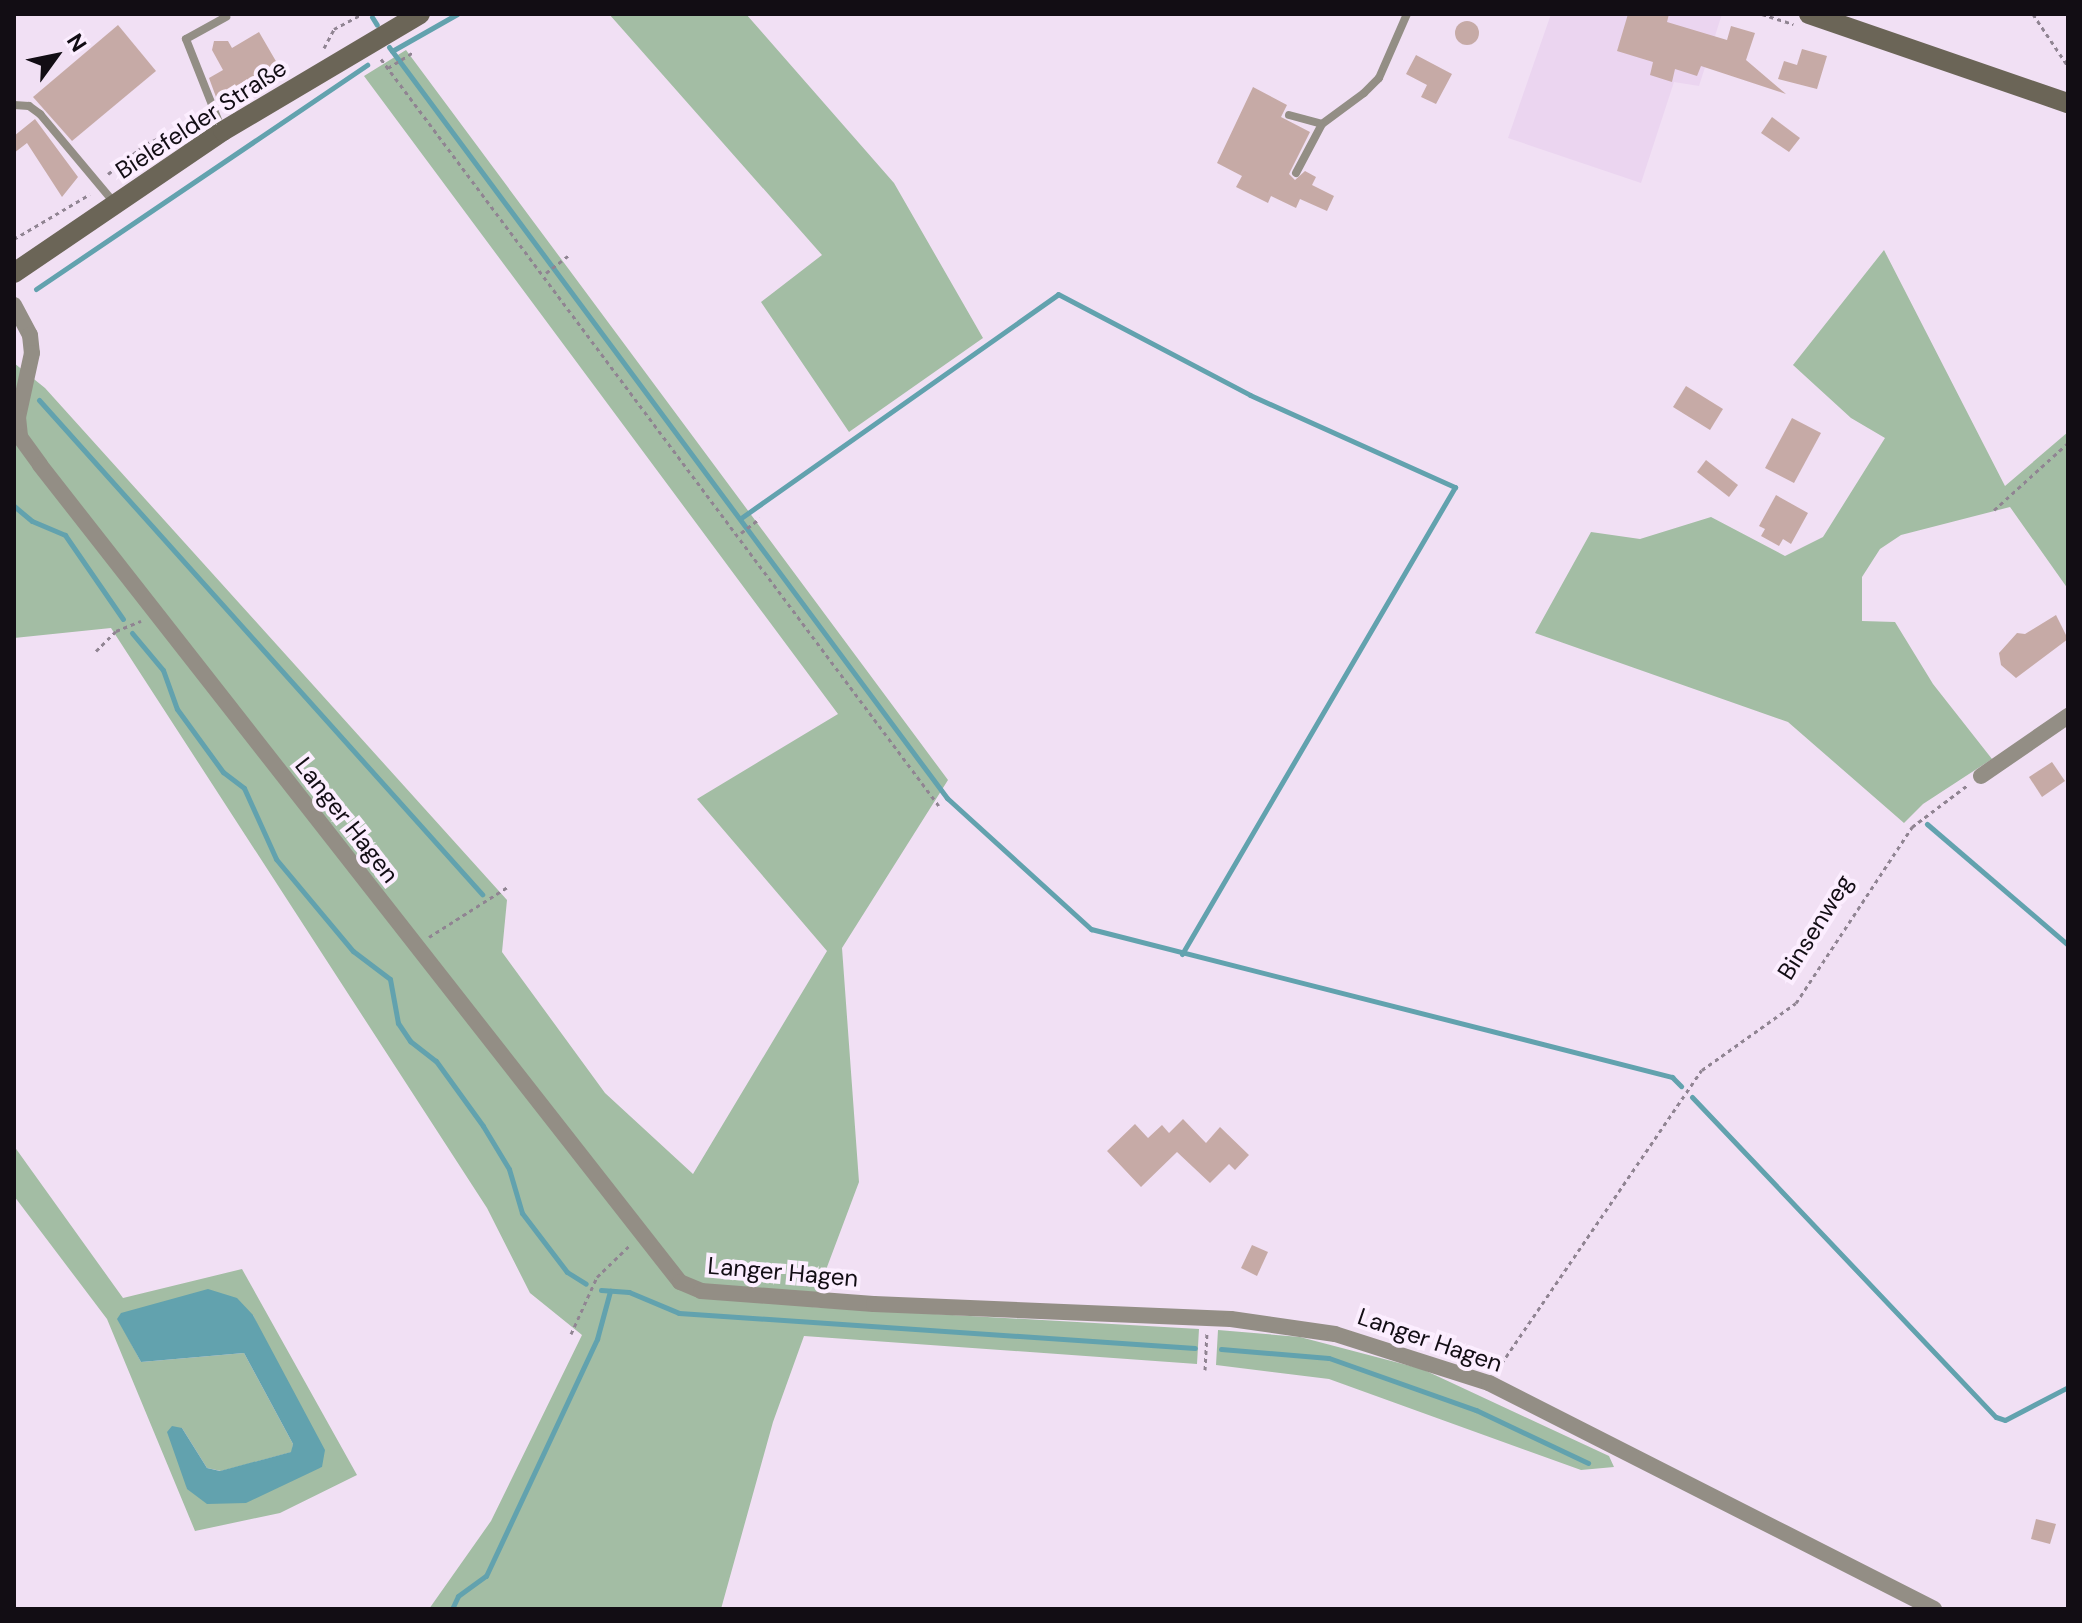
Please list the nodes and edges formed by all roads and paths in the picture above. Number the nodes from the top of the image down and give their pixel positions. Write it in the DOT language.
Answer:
graph roads {
  1 [pos="362,14"];
  2 [pos="420,14"];
  3 [pos="1407,14"];
  4 [pos="1809,14"];
  5 [pos="2033,14"];
  6 [pos="226,17"];
  7 [pos="368,44"];
  8 [pos="322,50"];
  9 [pos="414,52"];
  10 [pos="2068,66"];
  11 [pos="388,68"];
  12 [pos="254,89"];
  13 [pos="2068,103"];
  14 [pos="14,105"];
  15 [pos="213,112"];
  16 [pos="1289,115"];
  17 [pos="1322,124"];
  18 [pos="223,131"];
  19 [pos="1296,173"];
  20 [pos="99,186"];
  21 [pos="116,206"];
  22 [pos="14,239"];
  23 [pos="569,255"];
  24 [pos="14,273"];
  25 [pos="546,273"];
  26 [pos="14,305"];
  27 [pos="2068,443"];
  28 [pos="1994,510"];
  29 [pos="760,518"];
  30 [pos="741,533"];
  31 [pos="156,615"];
  32 [pos="96,651"];
  33 [pos="2068,716"];
  34 [pos="1981,776"];
  35 [pos="939,806"];
  36 [pos="509,886"];
  37 [pos="416,946"];
  38 [pos="639,1235"];
  39 [pos="1207,1318"];
  40 [pos="571,1334"];
  41 [pos="1205,1370"];
  42 [pos="1489,1383"];
  43 [pos="1934,1609"];
  1 -- 8 [label="path"];
  2 -- 7 [label="main road, Bielefelder Straße"];
  3 -- 17 [label="lane"];
  4 -- 13 [label="main road"];
  5 -- 10 [label="path"];
  6 -- 15 [label="lane"];
  7 -- 11 [label="path"];
  7 -- 18 [label="main road, Bielefelder Straße"];
  9 -- 11 [label="path"];
  11 -- 25 [label="path"];
  12 -- 15 [label="path"];
  14 -- 20 [label="lane"];
  15 -- 18 [label="lane"];
  15 -- 20 [label="path"];
  16 -- 17 [label="lane"];
  17 -- 19 [label="lane"];
  18 -- 21 [label="main road, Bielefelder Straße"];
  20 -- 21 [label="lane"];
  20 -- 22 [label="path"];
  21 -- 24 [label="main road, Bielefelder Straße"];
  23 -- 25 [label="path"];
  25 -- 30 [label="path"];
  26 -- 31 [label="street, Langer Hagen"];
  27 -- 28 [label="path"];
  29 -- 30 [label="path"];
  30 -- 35 [label="path"];
  31 -- 32 [label="path"];
  31 -- 37 [label="street, Langer Hagen"];
  33 -- 34 [label="street"];
  34 -- 42 [label="path, Binsenweg"];
  36 -- 37 [label="path"];
  37 -- 38 [label="street, Langer Hagen"];
  38 -- 39 [label="street, Langer Hagen"];
  38 -- 40 [label="path"];
  39 -- 41 [label="path"];
  39 -- 42 [label="street, Langer Hagen"];
  42 -- 43 [label="street, Langer Hagen"];
}
